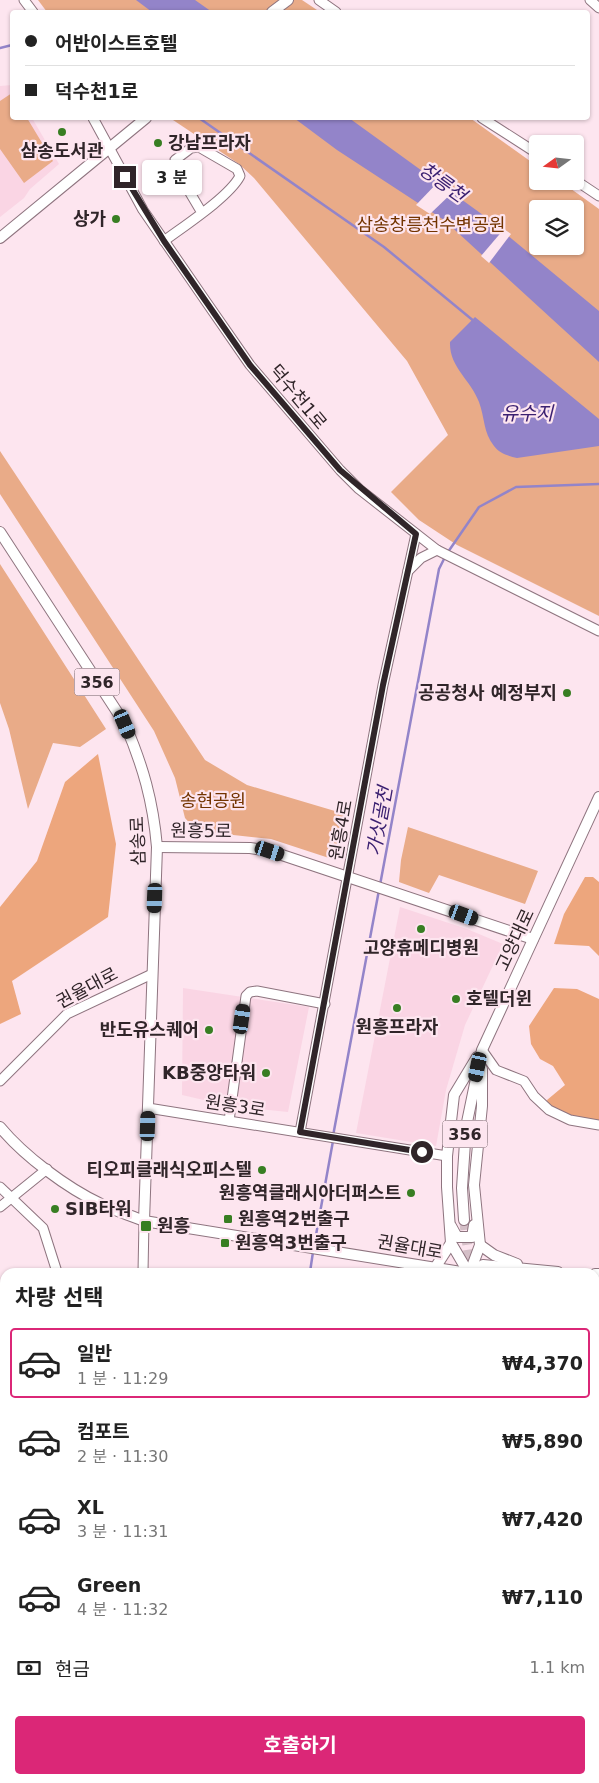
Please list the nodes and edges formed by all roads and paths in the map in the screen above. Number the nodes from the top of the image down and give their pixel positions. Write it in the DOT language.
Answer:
graph roads {
  1 [pos="319,0"];
  2 [pos="590,0"];
  3 [pos="286,2"];
  4 [pos="599,8"];
  5 [pos="275,10"];
  6 [pos="333,10"];
  7 [pos="94,120"];
  8 [pos="144,120"];
  9 [pos="485,120"];
  10 [pos="109,148"];
  11 [pos="529,148"];
  12 [pos="584,186"];
  13 [pos="599,196"];
  14 [pos="202,213"];
  15 [pos="0,238"];
  16 [pos="164,241"];
  17 [pos="0,532"];
  18 [pos="416,534"];
  19 [pos="433,550"];
  20 [pos="408,571"];
  21 [pos="599,631"];
  22 [pos="599,798"];
  23 [pos="156,847"];
  24 [pos="348,877"];
  25 [pos="533,939"];
  26 [pos="152,974"];
  27 [pos="325,1004"];
  28 [pos="482,1050"];
  29 [pos="0,1081"];
  30 [pos="148,1108"];
  31 [pos="229,1121"];
  32 [pos="599,1125"];
  33 [pos="0,1127"];
  34 [pos="300,1132"];
  35 [pos="447,1156"];
  36 [pos="47,1169"];
  37 [pos="0,1187"];
  38 [pos="12,1198"];
  39 [pos="0,1207"];
  40 [pos="476,1217"];
  41 [pos="464,1220"];
  42 [pos="144,1221"];
  43 [pos="448,1221"];
  44 [pos="452,1243"];
  45 [pos="480,1245"];
  46 [pos="55,1268"];
  47 [pos="143,1268"];
  48 [pos="426,1268"];
  49 [pos="438,1268"];
  50 [pos="468,1268"];
  51 [pos="471,1268"];
  52 [pos="477,1268"];
  53 [pos="509,1268"];
  54 [pos="530,1268"];
  1 -- 6 [label="street"];
  2 -- 4 [label="street"];
  3 -- 5 [label="main road"];
  7 -- 10 [label="street, 덕수천1로"];
  8 -- 10 [label="main road"];
  9 -- 11 [label="street"];
  10 -- 15 [label="main road"];
  10 -- 16 [label="street, 덕수천1로"];
  12 -- 13 [label="street"];
  14 -- 14 [label="street"];
  14 -- 16 [label="street"];
  16 -- 18 [label="street, 덕수천1로"];
  17 -- 23 [label="main road, 삼송로 / 356"];
  18 -- 19 [label="street, 덕수천1로"];
  18 -- 20 [label="street, 원흥4로"];
  19 -- 20 [label="street"];
  19 -- 21 [label="street, 덕수천1로"];
  20 -- 24 [label="street, 원흥4로"];
  22 -- 25 [label="main road, 고양대로"];
  23 -- 24 [label="main road, 원흥5로"];
  23 -- 26 [label="main road, 삼송로"];
  24 -- 25 [label="main road, 원흥5로"];
  24 -- 27 [label="street, 원흥4로"];
  25 -- 28 [label="main road, 고양대로 / 356"];
  26 -- 29 [label="street, 권율대로"];
  26 -- 30 [label="main road, 삼송로"];
  27 -- 31 [label="street"];
  27 -- 34 [label="street, 원흥4로"];
  28 -- 32 [label="street"];
  28 -- 35 [label="main road"];
  28 -- 40 [label="main road"];
  28 -- 41 [label="main road, 고양대로 / 356"];
  30 -- 31 [label="street, 원흥3로"];
  30 -- 42 [label="main road, 삼송로"];
  31 -- 34 [label="street, 원흥3로"];
  33 -- 36 [label="main road"];
  34 -- 35 [label="street, 원흥3로"];
  35 -- 43 [label="main road"];
  36 -- 38 [label="street"];
  36 -- 42 [label="main road"];
  37 -- 38 [label="street"];
  38 -- 39 [label="street"];
  38 -- 46 [label="street"];
  40 -- 43 [label="main road"];
  40 -- 45 [label="main road"];
  42 -- 47 [label="street"];
  42 -- 48 [label="main road, 권율대로"];
  43 -- 44 [label="main road"];
  44 -- 49 [label="main road"];
  44 -- 50 [label="main road"];
  45 -- 51 [label="main road"];
  45 -- 54 [label="main road"];
  52 -- 53 [label="main road"];
}
